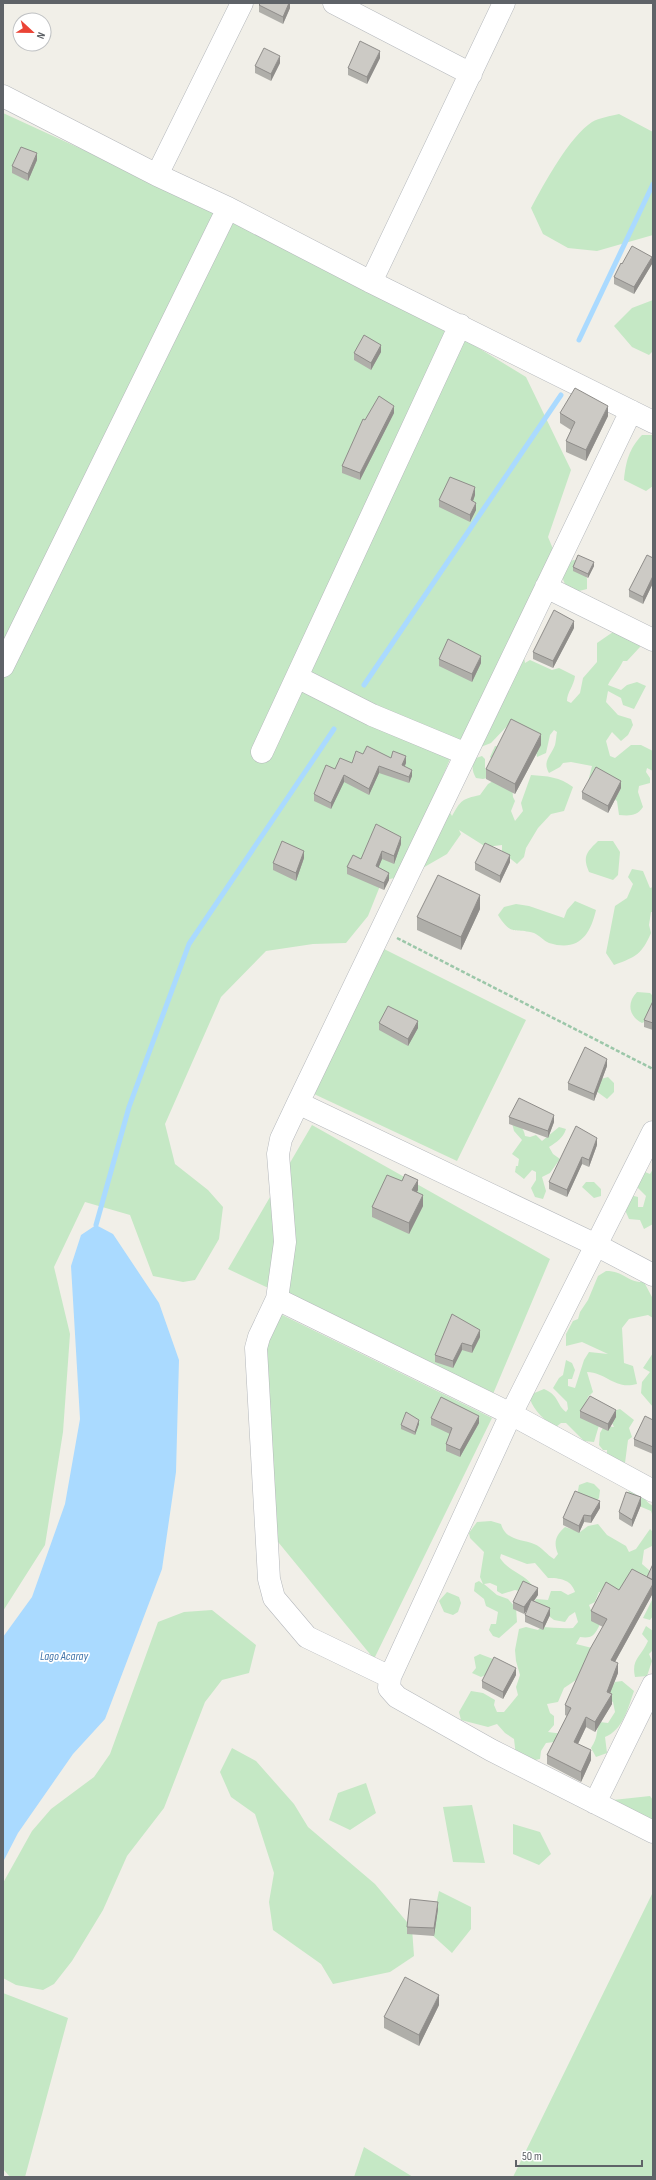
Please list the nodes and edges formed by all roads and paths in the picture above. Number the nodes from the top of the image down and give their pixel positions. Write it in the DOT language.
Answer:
graph roads {
  1 [pos="242,3"];
  2 [pos="334,3"];
  3 [pos="504,3"];
  4 [pos="471,74"];
  5 [pos="3,96"];
  6 [pos="157,175"];
  7 [pos="228,208"];
  8 [pos="371,282"];
  9 [pos="460,326"];
  10 [pos="631,411"];
  11 [pos="653,422"];
  12 [pos="546,587"];
  13 [pos="653,640"];
  14 [pos="3,666"];
  15 [pos="297,677"];
  16 [pos="262,752"];
  17 [pos="466,754"];
  18 [pos="381,930"];
  19 [pos="653,1069"];
  20 [pos="298,1103"];
  21 [pos="653,1132"];
  22 [pos="596,1245"];
  23 [pos="653,1275"];
  24 [pos="277,1299"];
  25 [pos="511,1414"];
  26 [pos="653,1491"];
  27 [pos="390,1677"];
  28 [pos="653,1684"];
  29 [pos="595,1803"];
  30 [pos="653,1832"];
  1 -- 6 [label="street"];
  2 -- 4 [label="street"];
  3 -- 4 [label="street"];
  4 -- 8 [label="street"];
  5 -- 6 [label="street"];
  6 -- 7 [label="street"];
  7 -- 8 [label="street"];
  7 -- 14 [label="street"];
  8 -- 9 [label="street"];
  9 -- 10 [label="street"];
  9 -- 15 [label="street"];
  10 -- 11 [label="street"];
  10 -- 12 [label="street"];
  12 -- 13 [label="street"];
  12 -- 17 [label="street"];
  15 -- 16 [label="street"];
  15 -- 17 [label="street"];
  17 -- 18 [label="street"];
  18 -- 19 [label="path"];
  18 -- 20 [label="street"];
  20 -- 22 [label="street"];
  20 -- 24 [label="street"];
  21 -- 22 [label="street"];
  22 -- 23 [label="street"];
  22 -- 25 [label="street"];
  24 -- 25 [label="street"];
  24 -- 27 [label="street"];
  25 -- 26 [label="street"];
  25 -- 27 [label="street"];
  27 -- 29 [label="street"];
  28 -- 29 [label="street"];
  29 -- 30 [label="street"];
}
